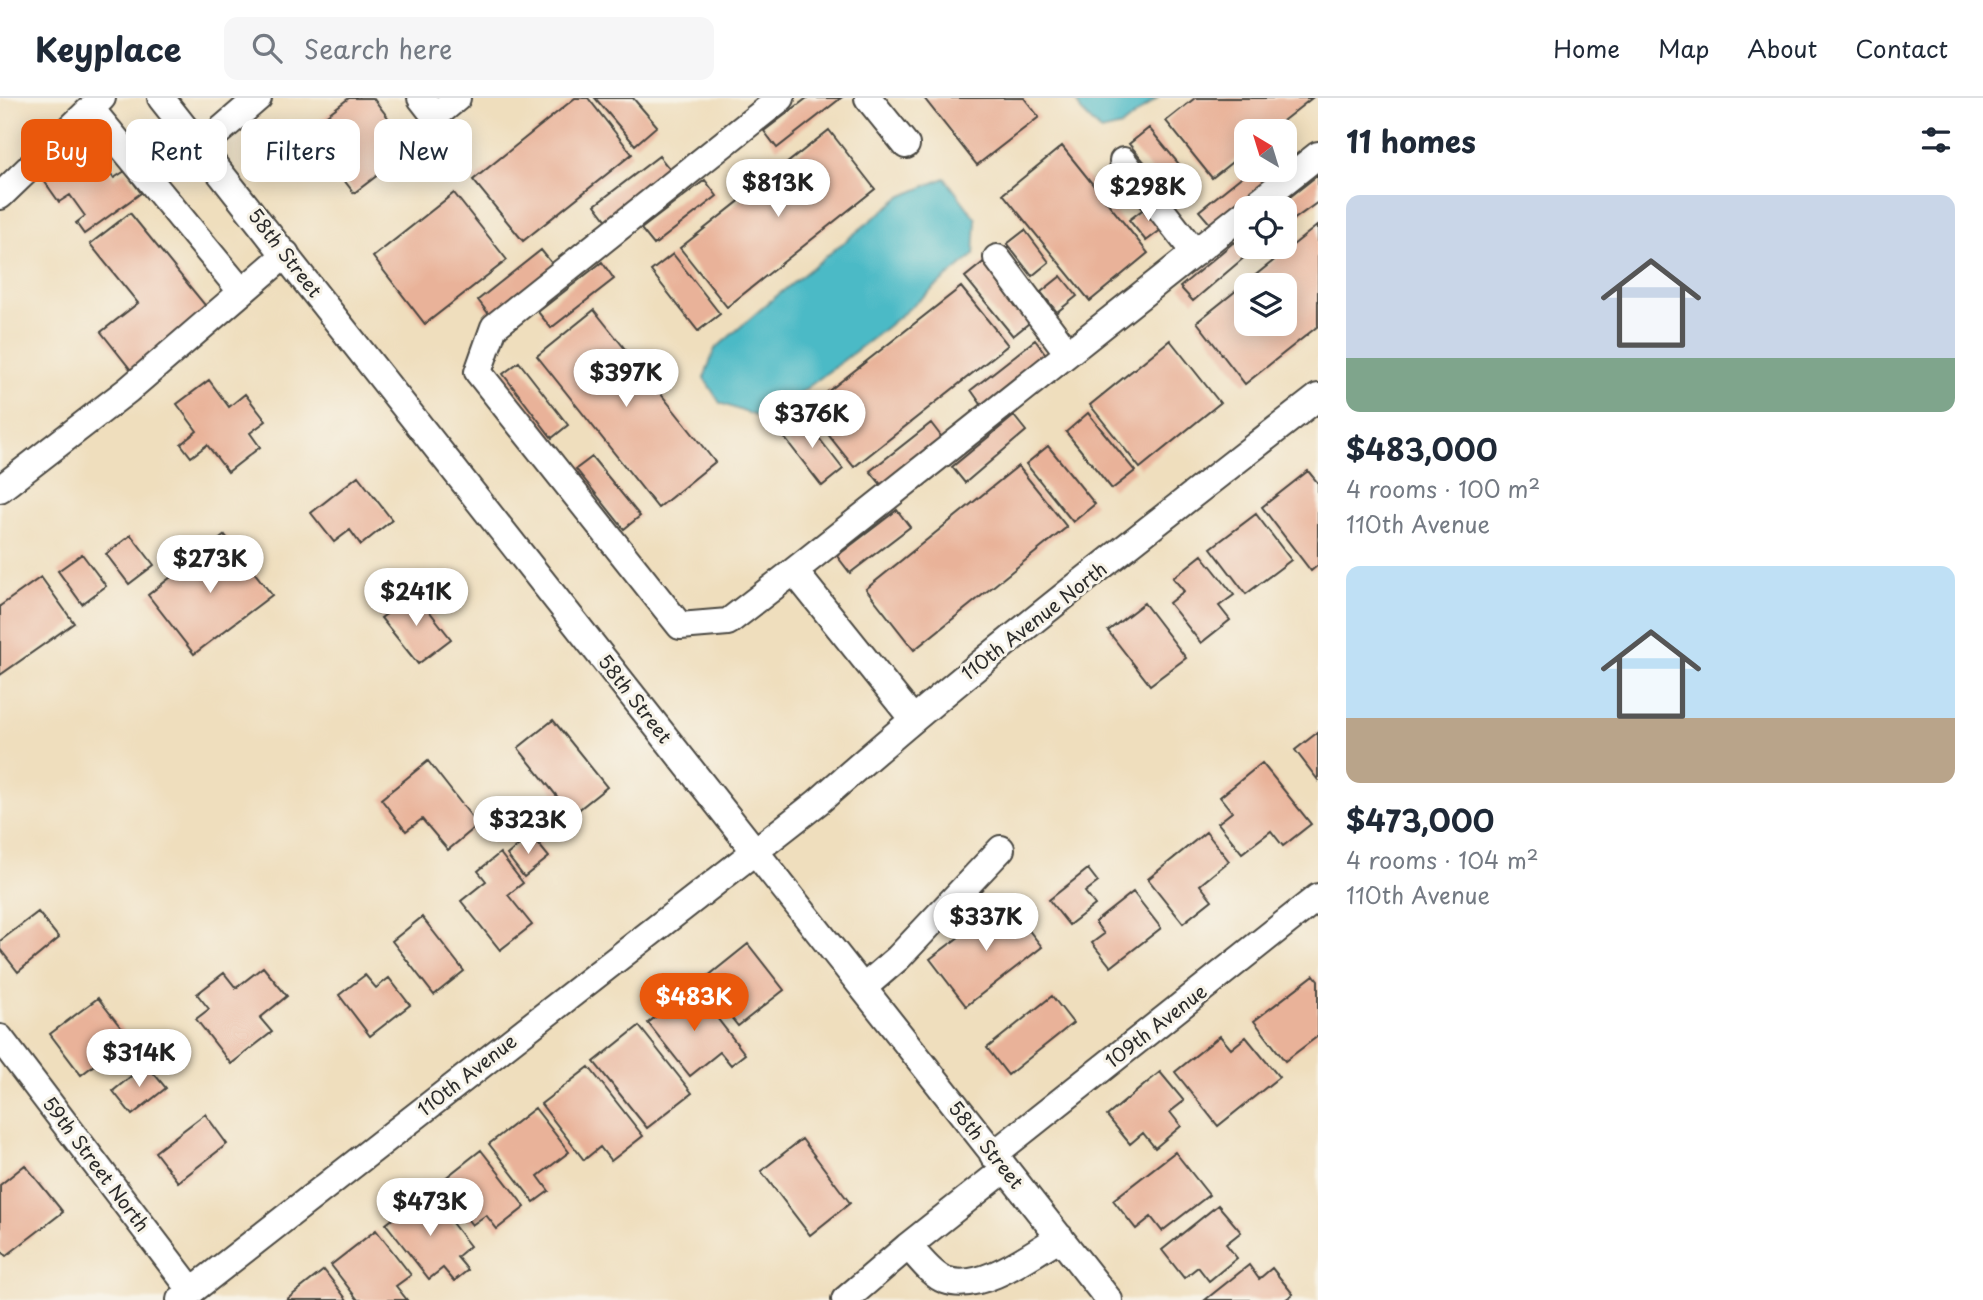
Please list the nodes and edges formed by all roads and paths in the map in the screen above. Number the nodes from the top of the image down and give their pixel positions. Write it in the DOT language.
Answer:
graph roads {
  1 [pos="162,98"];
  2 [pos="258,98"];
  3 [pos="421,98"];
  4 [pos="457,98"];
  5 [pos="781,98"];
  6 [pos="868,98"];
  7 [pos="97,103"];
  8 [pos="179,119"];
  9 [pos="227,125"];
  10 [pos="906,145"];
  11 [pos="1318,155"];
  12 [pos="1123,161"];
  13 [pos="227,180"];
  14 [pos="0,196"];
  15 [pos="1266,196"];
  16 [pos="1234,222"];
  17 [pos="1195,253"];
  18 [pos="286,254"];
  19 [pos="997,258"];
  20 [pos="242,292"];
  21 [pos="1068,353"];
  22 [pos="1318,397"];
  23 [pos="0,489"];
  24 [pos="794,571"];
  25 [pos="912,718"];
  26 [pos="1001,849"];
  27 [pos="755,851"];
  28 [pos="1318,897"];
  29 [pos="863,988"];
  30 [pos="0,1038"];
  31 [pos="999,1162"];
  32 [pos="1060,1237"];
  33 [pos="908,1247"];
  34 [pos="186,1295"];
  35 [pos="845,1300"];
  36 [pos="1109,1300"];
  1 -- 8 [label="street, 58th Street"];
  2 -- 9 [label="street"];
  3 -- 4 [label="street"];
  5 -- 24 [label="street"];
  6 -- 10 [label="street"];
  7 -- 14 [label="street"];
  7 -- 20 [label="street"];
  11 -- 15 [label="street"];
  12 -- 17 [label="street"];
  13 -- 18 [label="street, 58th Street"];
  16 -- 17 [label="street"];
  17 -- 21 [label="street"];
  18 -- 20 [label="street"];
  18 -- 27 [label="street, 58th Street"];
  19 -- 21 [label="street"];
  20 -- 23 [label="street"];
  21 -- 24 [label="street"];
  22 -- 25 [label="street, 110th Avenue North"];
  24 -- 25 [label="street"];
  25 -- 27 [label="street, 110th Avenue North"];
  26 -- 29 [label="street"];
  27 -- 29 [label="street, 58th Street"];
  27 -- 34 [label="street, 110th Avenue"];
  28 -- 31 [label="street, 109th Avenue"];
  29 -- 31 [label="street, 58th Street"];
  30 -- 34 [label="street, 59th Street North"];
  31 -- 32 [label="street, 58th Street"];
  31 -- 33 [label="street, 109th Avenue"];
  32 -- 33 [label="street"];
  32 -- 36 [label="street, 58th Street"];
  33 -- 35 [label="street, 109th Avenue"];
}
